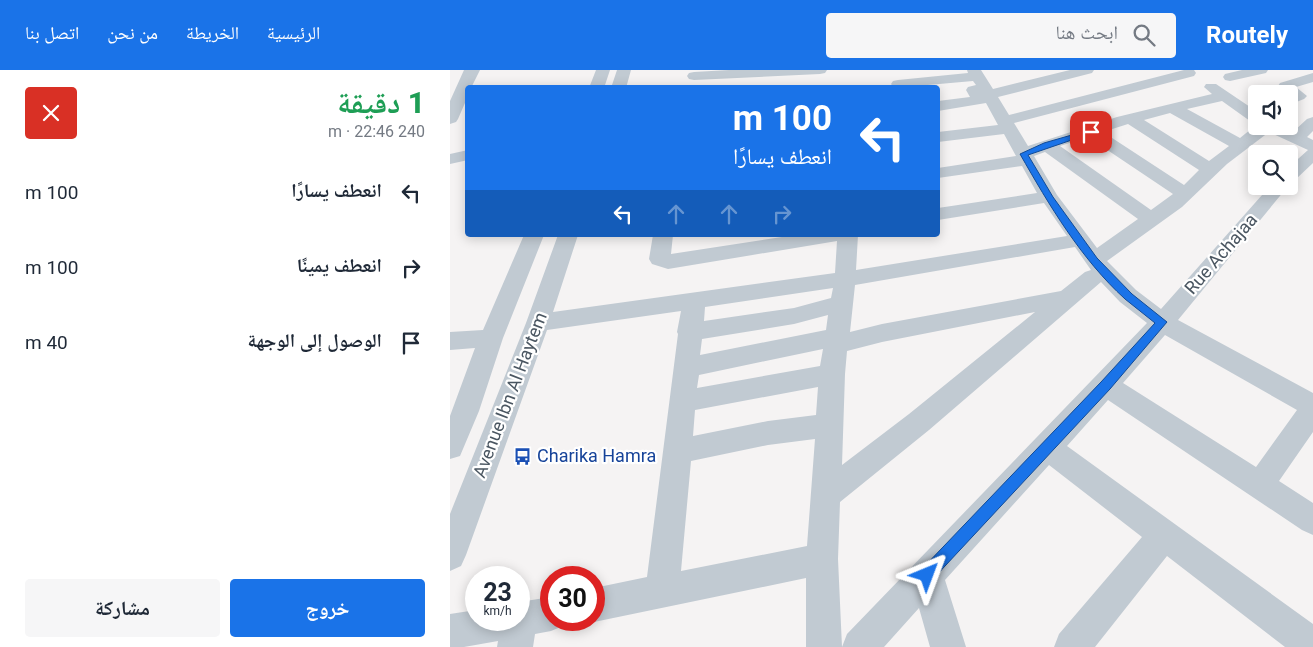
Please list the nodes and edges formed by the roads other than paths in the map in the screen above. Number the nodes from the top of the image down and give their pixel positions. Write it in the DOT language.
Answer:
graph roads {
  1 [pos="473,70"];
  2 [pos="603,70"];
  3 [pos="624,70"];
  4 [pos="820,70"];
  5 [pos="826,70"];
  6 [pos="908,70"];
  7 [pos="1088,70"];
  8 [pos="1262,70"];
  9 [pos="1186,71"];
  10 [pos="1230,77"];
  11 [pos="1313,77"];
  12 [pos="693,78"];
  13 [pos="980,78"];
  14 [pos="597,85"];
  15 [pos="619,85"];
  16 [pos="815,85"];
  17 [pos="898,85"];
  18 [pos="907,85"];
  19 [pos="1288,85"];
  20 [pos="1313,94"];
  21 [pos="1225,96"];
  22 [pos="1313,101"];
  23 [pos="940,106"];
  24 [pos="1172,108"];
  25 [pos="1248,111"];
  26 [pos="450,119"];
  27 [pos="1132,120"];
  28 [pos="1313,122"];
  29 [pos="1006,125"];
  30 [pos="1091,132"];
  31 [pos="1248,134"];
  32 [pos="1288,135"];
  33 [pos="940,137"];
  34 [pos="1296,139"];
  35 [pos="1047,145"];
  36 [pos="1241,146"];
  37 [pos="1313,146"];
  38 [pos="1313,154"];
  39 [pos="465,156"];
  40 [pos="1025,157"];
  41 [pos="450,159"];
  42 [pos="1298,168"];
  43 [pos="1211,170"];
  44 [pos="940,173"];
  45 [pos="1185,194"];
  46 [pos="1272,195"];
  47 [pos="1049,197"];
  48 [pos="940,214"];
  49 [pos="1152,220"];
  50 [pos="533,237"];
  51 [pos="567,237"];
  52 [pos="663,237"];
  53 [pos="823,237"];
  54 [pos="848,237"];
  55 [pos="1080,240"];
  56 [pos="1099,266"];
  57 [pos="843,291"];
  58 [pos="1067,298"];
  59 [pos="694,301"];
  60 [pos="1162,322"];
  61 [pos="538,323"];
  62 [pos="690,332"];
  63 [pos="491,338"];
  64 [pos="837,340"];
  65 [pos="450,342"];
  66 [pos="686,368"];
  67 [pos="832,374"];
  68 [pos="1106,385"];
  69 [pos="683,401"];
  70 [pos="1313,406"];
  71 [pos="1313,410"];
  72 [pos="829,425"];
  73 [pos="450,447"];
  74 [pos="1048,447"];
  75 [pos="678,451"];
  76 [pos="1260,485"];
  77 [pos="826,495"];
  78 [pos="1313,520"];
  79 [pos="1164,535"];
  80 [pos="450,555"];
  81 [pos="822,559"];
  82 [pos="927,575"];
  83 [pos="662,590"];
  84 [pos="605,603"];
  85 [pos="466,631"];
  86 [pos="450,632"];
  87 [pos="1298,642"];
  88 [pos="824,647"];
  89 [pos="860,647"];
  90 [pos="948,647"];
  91 [pos="1072,647"];
  1 -- 26 [label="street"];
  2 -- 14 [label="street"];
  3 -- 15 [label="street"];
  4 -- 12 [label="street"];
  5 -- 16 [label="street"];
  6 -- 17 [label="street"];
  7 -- 13 [label="street"];
  8 -- 10 [label="street"];
  9 -- 21 [label="street"];
  9 -- 29 [label="street"];
  11 -- 19 [label="street"];
  13 -- 18 [label="street"];
  13 -- 23 [label="street"];
  13 -- 29 [label="street"];
  20 -- 22 [label="street"];
  21 -- 24 [label="street"];
  21 -- 25 [label="street"];
  24 -- 27 [label="street"];
  24 -- 36 [label="street"];
  27 -- 30 [label="street"];
  27 -- 43 [label="street"];
  28 -- 34 [label="street"];
  29 -- 33 [label="street"];
  29 -- 40 [label="street"];
  30 -- 35 [label="street"];
  30 -- 45 [label="street"];
  31 -- 36 [label="street"];
  32 -- 34 [label="street"];
  34 -- 37 [label="street"];
  35 -- 40 [label="street"];
  35 -- 49 [label="street"];
  36 -- 43 [label="street"];
  38 -- 42 [label="street"];
  39 -- 41 [label="street"];
  40 -- 44 [label="street"];
  40 -- 47 [label="street"];
  43 -- 45 [label="street"];
  45 -- 49 [label="street"];
  46 -- 60 [label="street, Rue Achajaa"];
  47 -- 48 [label="street"];
  47 -- 55 [label="street"];
  49 -- 56 [label="street"];
  50 -- 63 [label="street, Avenue Ibn Al Haytem"];
  51 -- 61 [label="street, Avenue Ibn Al Haytem"];
  52 -- 53 [label="street"];
  54 -- 57 [label="street"];
  55 -- 56 [label="street"];
  55 -- 57 [label="street"];
  56 -- 58 [label="street"];
  56 -- 60 [label="street"];
  57 -- 59 [label="street"];
  57 -- 62 [label="street"];
  57 -- 64 [label="street"];
  58 -- 64 [label="street"];
  58 -- 77 [label="street"];
  59 -- 61 [label="street"];
  59 -- 62 [label="street"];
  60 -- 68 [label="street, Rue Achajaa"];
  60 -- 70 [label="street"];
  61 -- 80 [label="street, Avenue Ibn Al Haytem"];
  62 -- 66 [label="street"];
  63 -- 65 [label="street"];
  63 -- 73 [label="street, Avenue Ibn Al Haytem"];
  64 -- 66 [label="street"];
  64 -- 67 [label="street"];
  66 -- 69 [label="street"];
  67 -- 69 [label="street"];
  67 -- 72 [label="street"];
  68 -- 74 [label="street, Rue Achajaa"];
  68 -- 76 [label="street"];
  69 -- 75 [label="street"];
  71 -- 76 [label="street"];
  72 -- 75 [label="street"];
  72 -- 77 [label="street"];
  74 -- 79 [label="street"];
  74 -- 82 [label="street, Rue Achajaa"];
  75 -- 83 [label="street"];
  76 -- 78 [label="street"];
  77 -- 81 [label="street"];
  79 -- 87 [label="street"];
  79 -- 91 [label="street"];
  81 -- 83 [label="street"];
  81 -- 88 [label="street"];
  82 -- 89 [label="street, Rue Achajaa"];
  82 -- 90 [label="street"];
  83 -- 84 [label="street"];
  85 -- 86 [label="street"];
}
